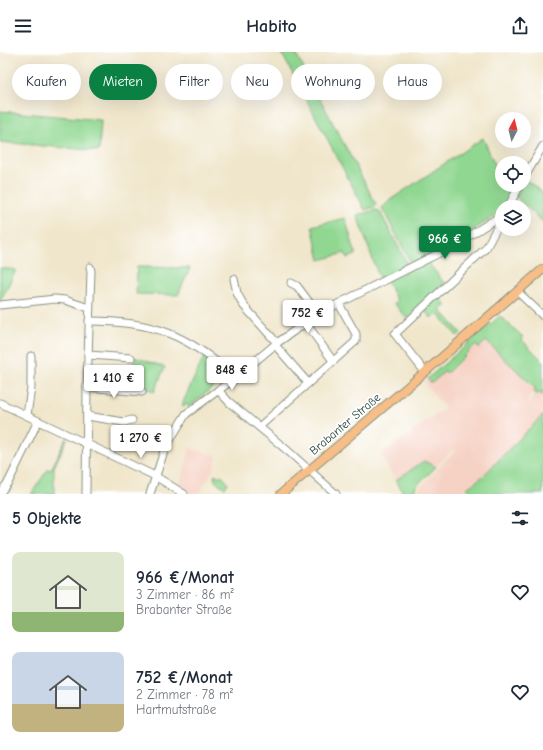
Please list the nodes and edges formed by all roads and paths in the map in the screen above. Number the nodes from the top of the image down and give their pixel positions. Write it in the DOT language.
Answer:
graph roads {
  1 [pos="543,146"];
  2 [pos="531,166"];
  3 [pos="495,221"];
  4 [pos="495,231"];
  5 [pos="90,267"];
  6 [pos="543,269"];
  7 [pos="234,279"];
  8 [pos="291,283"];
  9 [pos="518,292"];
  10 [pos="339,304"];
  11 [pos="0,305"];
  12 [pos="89,308"];
  13 [pos="318,314"];
  14 [pos="543,316"];
  15 [pos="89,321"];
  16 [pos="306,323"];
  17 [pos="276,344"];
  18 [pos="88,355"];
  19 [pos="31,356"];
  20 [pos="131,358"];
  21 [pos="333,361"];
  22 [pos="425,372"];
  23 [pos="235,378"];
  24 [pos="308,383"];
  25 [pos="87,387"];
  26 [pos="218,390"];
  27 [pos="142,392"];
  28 [pos="0,403"];
  29 [pos="27,415"];
  30 [pos="87,416"];
  31 [pos="132,420"];
  32 [pos="38,421"];
  33 [pos="259,427"];
  34 [pos="87,445"];
  35 [pos="310,470"];
  36 [pos="155,476"];
  37 [pos="0,493"];
  38 [pos="86,494"];
  39 [pos="150,494"];
  40 [pos="184,494"];
  41 [pos="282,494"];
  42 [pos="336,494"];
  1 -- 2 [label="street"];
  3 -- 10 [label="street"];
  4 -- 22 [label="street"];
  5 -- 12 [label="street"];
  6 -- 9 [label="main road, Brabanter Straße"];
  7 -- 17 [label="street"];
  8 -- 13 [label="street"];
  9 -- 14 [label="street"];
  9 -- 22 [label="main road, Brabanter Straße"];
  10 -- 13 [label="street"];
  10 -- 21 [label="street"];
  11 -- 12 [label="street"];
  12 -- 15 [label="street"];
  13 -- 16 [label="street"];
  15 -- 18 [label="street"];
  15 -- 23 [label="street"];
  16 -- 17 [label="street"];
  16 -- 21 [label="street"];
  17 -- 23 [label="street"];
  17 -- 24 [label="street"];
  18 -- 20 [label="street"];
  18 -- 25 [label="street"];
  19 -- 29 [label="street"];
  21 -- 24 [label="street"];
  22 -- 35 [label="main road, Brabanter Straße"];
  23 -- 26 [label="street"];
  24 -- 33 [label="street"];
  25 -- 27 [label="street"];
  25 -- 30 [label="street"];
  26 -- 33 [label="street"];
  26 -- 36 [label="street"];
  28 -- 29 [label="street"];
  29 -- 32 [label="street"];
  30 -- 31 [label="street"];
  30 -- 34 [label="street"];
  32 -- 34 [label="street"];
  32 -- 37 [label="street"];
  33 -- 35 [label="street"];
  34 -- 36 [label="street"];
  34 -- 38 [label="street"];
  35 -- 41 [label="main road, Brabanter Straße"];
  35 -- 42 [label="street"];
  36 -- 39 [label="street"];
  36 -- 40 [label="street"];
}
